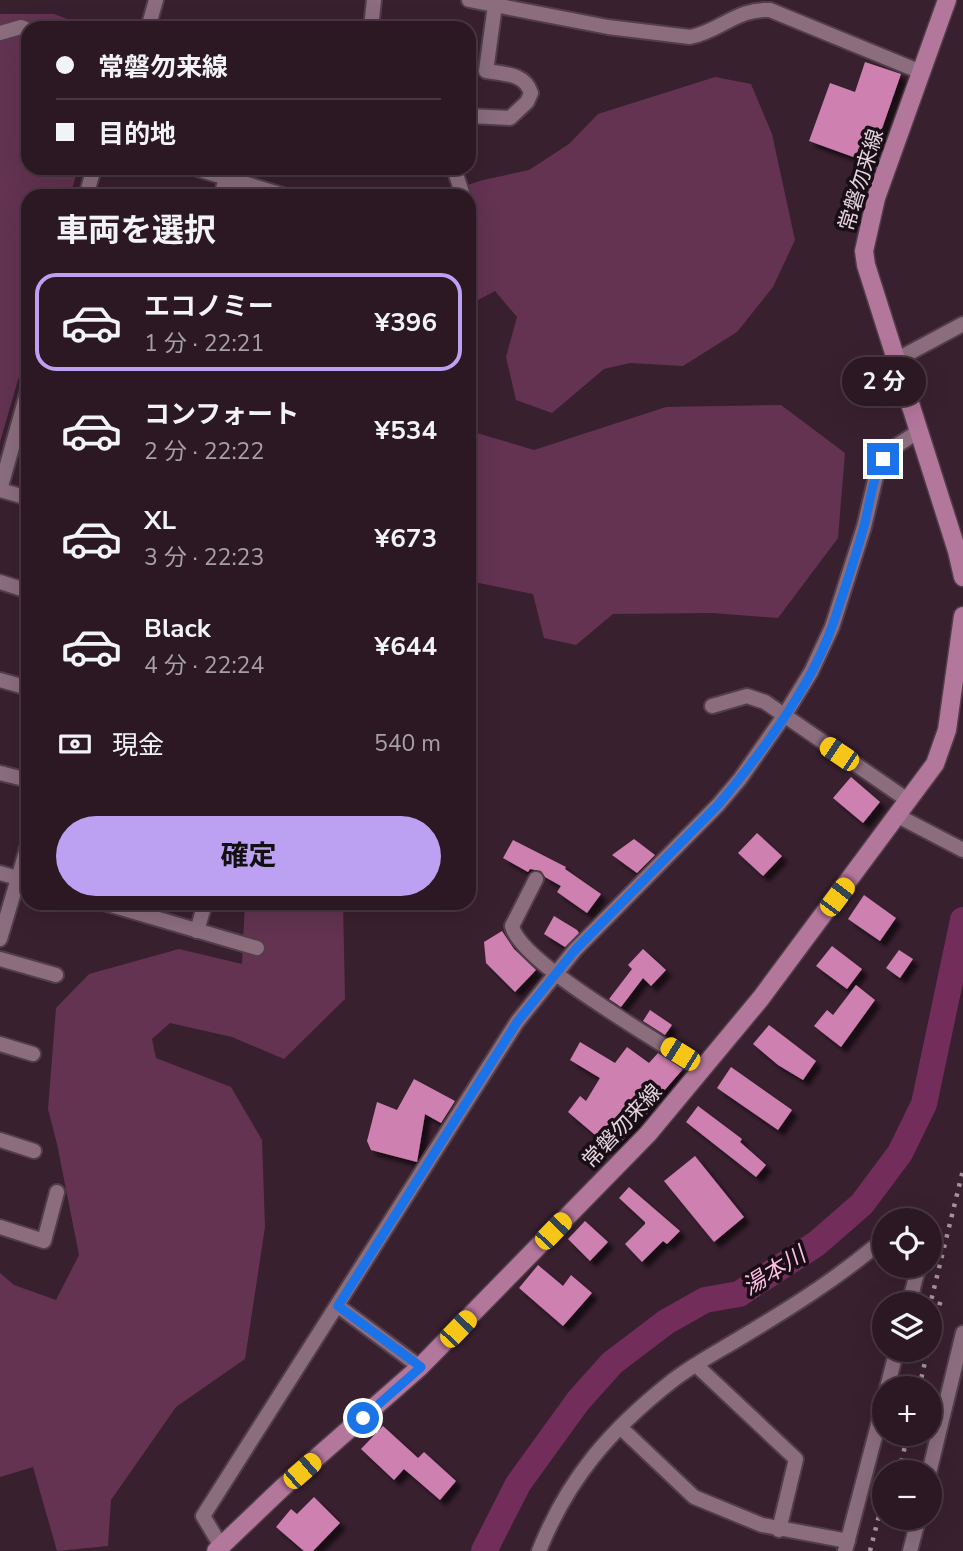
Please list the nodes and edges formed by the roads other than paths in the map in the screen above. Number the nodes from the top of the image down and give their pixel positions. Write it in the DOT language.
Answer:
graph roads {
  1 [pos="156,0"];
  2 [pos="374,0"];
  3 [pos="469,0"];
  4 [pos="947,0"];
  5 [pos="495,5"];
  6 [pos="150,21"];
  7 [pos="372,21"];
  8 [pos="21,27"];
  9 [pos="0,33"];
  10 [pos="921,72"];
  11 [pos="476,117"];
  12 [pos="233,175"];
  13 [pos="268,189"];
  14 [pos="963,324"];
  15 [pos="896,360"];
  16 [pos="21,417"];
  17 [pos="919,431"];
  18 [pos="0,490"];
  19 [pos="21,496"];
  20 [pos="963,577"];
  21 [pos="0,582"];
  22 [pos="21,589"];
  23 [pos="963,616"];
  24 [pos="0,680"];
  25 [pos="21,686"];
  26 [pos="712,706"];
  27 [pos="784,716"];
  28 [pos="0,773"];
  29 [pos="21,778"];
  30 [pos="903,809"];
  31 [pos="958,848"];
  32 [pos="0,873"];
  33 [pos="536,878"];
  34 [pos="21,879"];
  35 [pos="21,885"];
  36 [pos="127,910"];
  37 [pos="203,910"];
  38 [pos="197,931"];
  39 [pos="0,939"];
  40 [pos="257,948"];
  41 [pos="0,959"];
  42 [pos="56,975"];
  43 [pos="554,975"];
  44 [pos="0,1044"];
  45 [pos="33,1054"];
  46 [pos="702,1072"];
  47 [pos="0,1140"];
  48 [pos="34,1151"];
  49 [pos="57,1192"];
  50 [pos="0,1227"];
  51 [pos="872,1249"];
  52 [pos="338,1306"];
  53 [pos="963,1333"];
  54 [pos="960,1363"];
  55 [pos="696,1365"];
  56 [pos="421,1367"];
  57 [pos="620,1427"];
  58 [pos="872,1446"];
  59 [pos="933,1460"];
  60 [pos="779,1530"];
  61 [pos="916,1530"];
  62 [pos="846,1546"];
  63 [pos="219,1549"];
  64 [pos="539,1551"];
  65 [pos="910,1551"];
  1 -- 6 [label="street"];
  2 -- 7 [label="street"];
  3 -- 5 [label="street"];
  4 -- 10 [label="main road, 常磐勿来線"];
  5 -- 10 [label="street"];
  5 -- 11 [label="street"];
  8 -- 9 [label="street"];
  10 -- 15 [label="main road, 常磐勿来線"];
  12 -- 13 [label="street"];
  14 -- 15 [label="street"];
  15 -- 17 [label="main road, 常磐勿来線"];
  16 -- 18 [label="street"];
  17 -- 20 [label="main road, 常磐勿来線"];
  17 -- 27 [label="street"];
  18 -- 19 [label="street"];
  21 -- 22 [label="street"];
  23 -- 30 [label="main road, 常磐勿来線"];
  24 -- 25 [label="street"];
  26 -- 27 [label="street"];
  27 -- 30 [label="street"];
  27 -- 43 [label="street"];
  28 -- 29 [label="street"];
  30 -- 31 [label="street"];
  30 -- 46 [label="main road, 常磐勿来線"];
  32 -- 34 [label="street"];
  33 -- 43 [label="street"];
  35 -- 39 [label="street"];
  36 -- 38 [label="street"];
  37 -- 38 [label="street"];
  38 -- 40 [label="street"];
  41 -- 42 [label="street"];
  43 -- 46 [label="street"];
  43 -- 52 [label="street"];
  44 -- 45 [label="street"];
  46 -- 56 [label="main road, 常磐勿来線"];
  47 -- 48 [label="street"];
  49 -- 50 [label="street"];
  51 -- 55 [label="street"];
  52 -- 56 [label="street"];
  52 -- 63 [label="street"];
  53 -- 54 [label="street"];
  54 -- 59 [label="street"];
  55 -- 57 [label="street"];
  55 -- 60 [label="street"];
  56 -- 63 [label="main road, 常磐勿来線"];
  57 -- 60 [label="street"];
  57 -- 64 [label="street"];
  58 -- 62 [label="street"];
  60 -- 62 [label="street"];
  61 -- 65 [label="street"];
}
